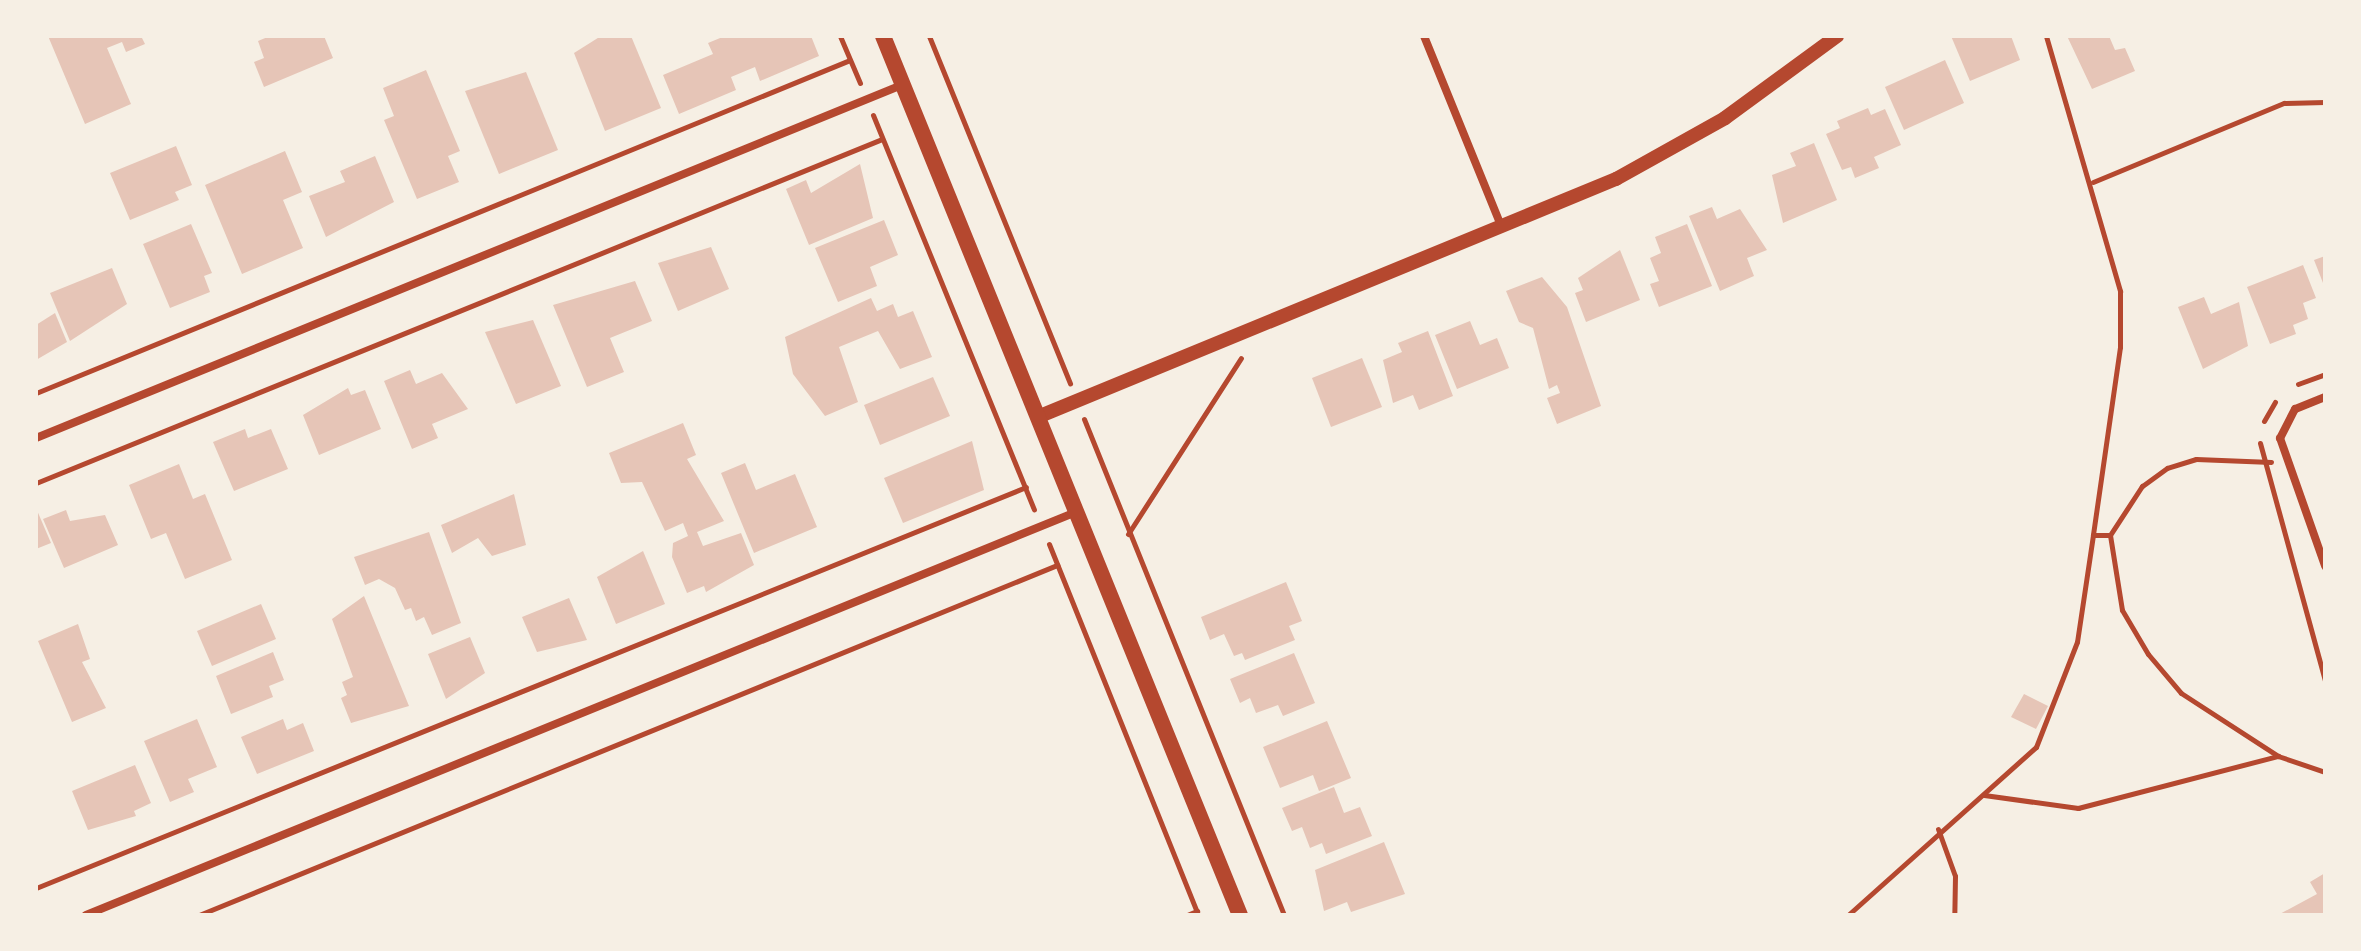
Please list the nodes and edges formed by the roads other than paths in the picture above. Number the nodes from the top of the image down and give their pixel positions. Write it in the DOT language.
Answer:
graph roads {
  1 [pos="883,36"];
  2 [pos="1424,36"];
  3 [pos="1837,36"];
  4 [pos="902,85"];
  5 [pos="1503,229"];
  6 [pos="2325,397"];
  7 [pos="1040,416"];
  8 [pos="36,438"];
  9 [pos="1076,512"];
  10 [pos="2325,566"];
  11 [pos="86,915"];
  12 [pos="1240,915"];
  1 -- 4 [label="main road"];
  2 -- 5 [label="street"];
  3 -- 5 [label="street"];
  4 -- 7 [label="main road"];
  4 -- 8 [label="street"];
  5 -- 7 [label="street"];
  6 -- 10 [label="street"];
  7 -- 9 [label="main road"];
  9 -- 11 [label="street"];
  9 -- 12 [label="main road"];
}
